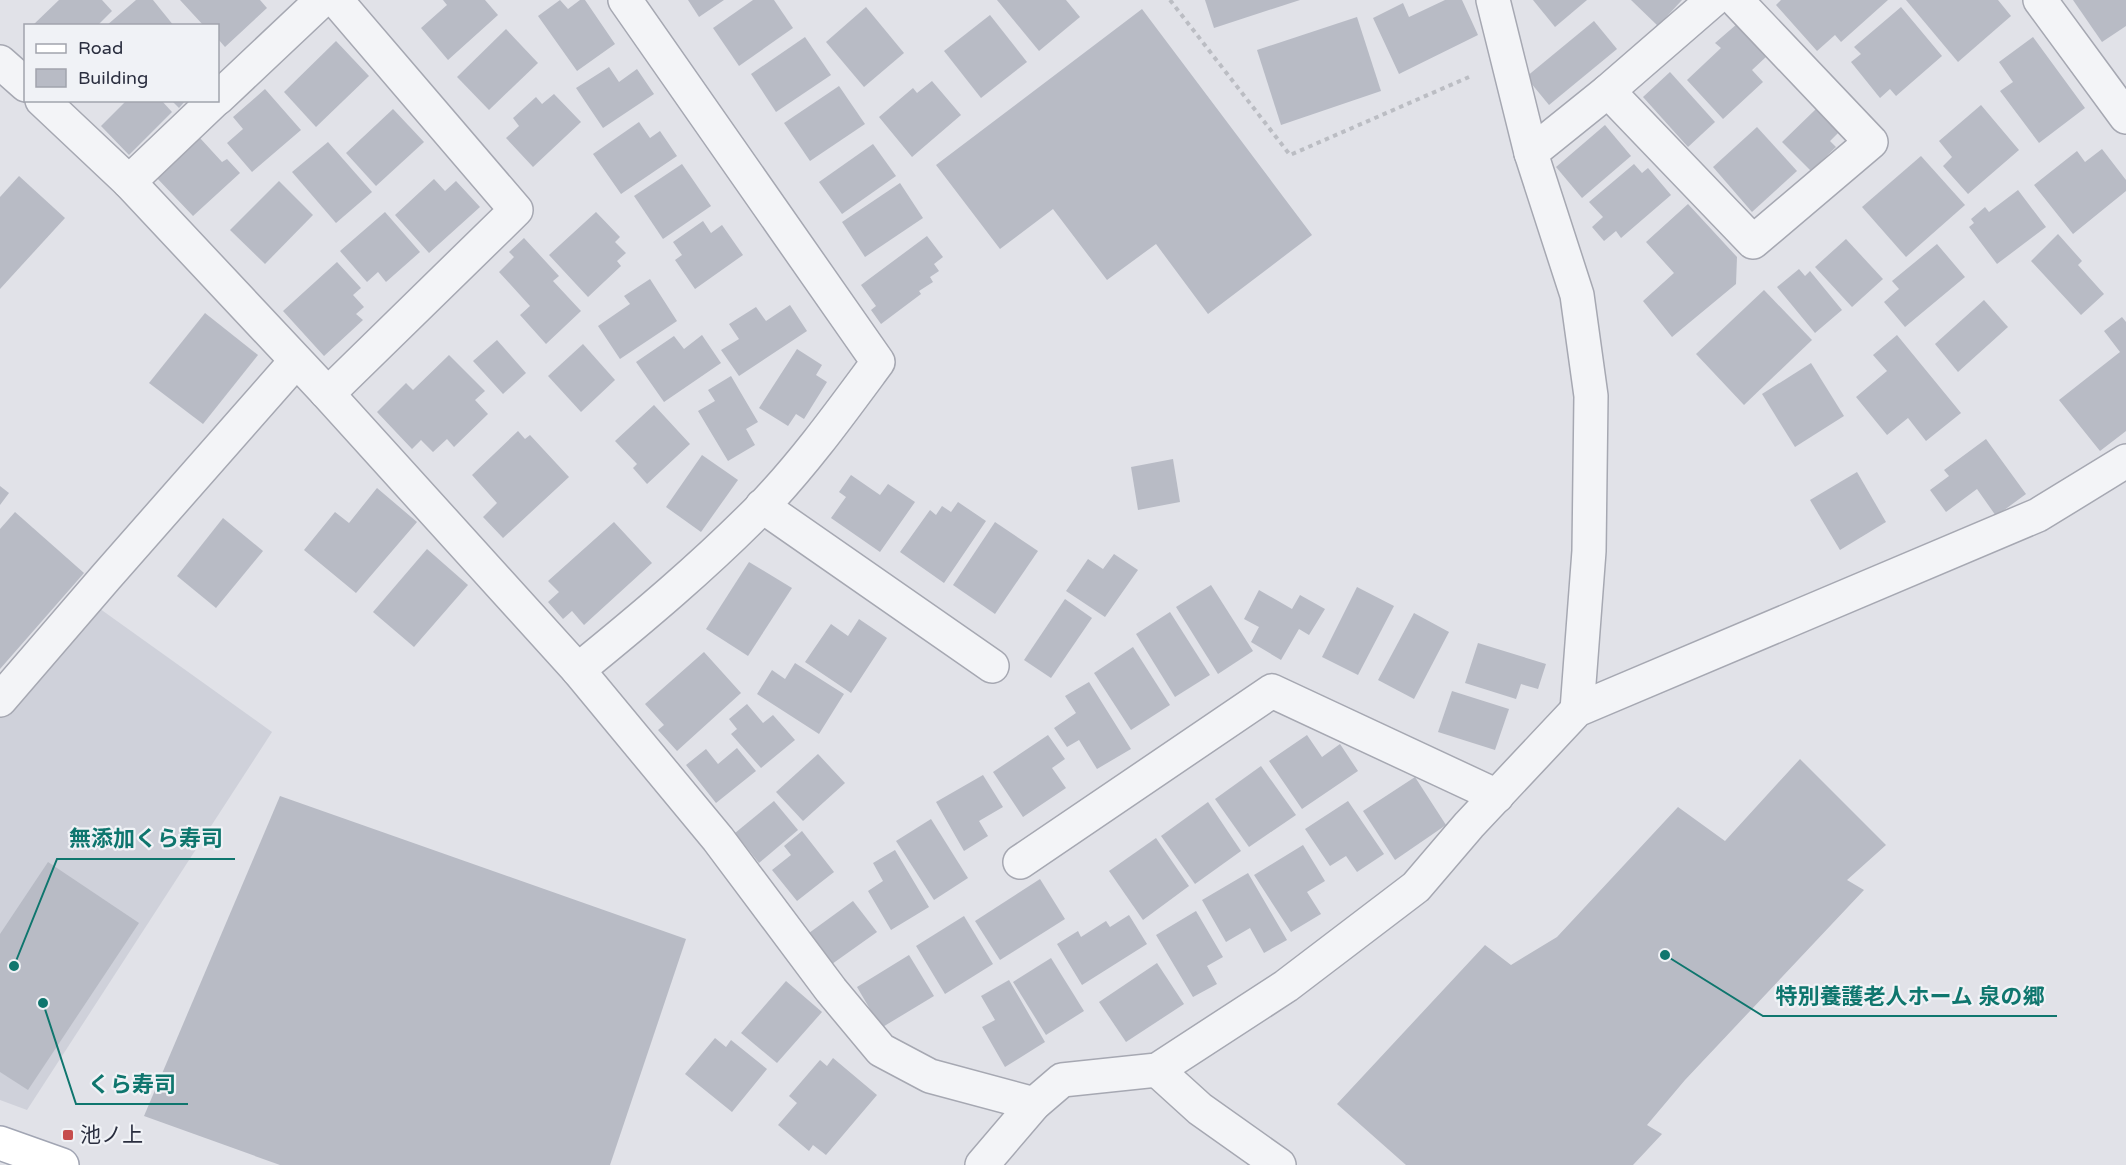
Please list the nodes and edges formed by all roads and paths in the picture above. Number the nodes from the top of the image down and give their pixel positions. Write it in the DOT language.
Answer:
graph roads {
  1 [pos="322,0"];
  2 [pos="336,0"];
  3 [pos="625,0"];
  4 [pos="1170,0"];
  5 [pos="1493,0"];
  6 [pos="1713,0"];
  7 [pos="1736,0"];
  8 [pos="2040,0"];
  9 [pos="1508,60"];
  10 [pos="0,62"];
  11 [pos="24,84"];
  12 [pos="1608,91"];
  13 [pos="219,96"];
  14 [pos="44,102"];
  15 [pos="213,102"];
  16 [pos="2126,117"];
  17 [pos="1531,153"];
  18 [pos="129,182"];
  19 [pos="297,361"];
  20 [pos="326,392"];
  21 [pos="2126,461"];
  22 [pos="762,506"];
  23 [pos="992,666"];
  24 [pos="578,670"];
  25 [pos="0,700"];
  26 [pos="1577,710"];
  27 [pos="1497,796"];
  28 [pos="1020,862"];
  29 [pos="1157,1070"];
  30 [pos="1034,1104"];
  31 [pos="0,1143"];
  32 [pos="62,1165"];
  33 [pos="982,1165"];
  34 [pos="1278,1165"];
  1 -- 13 [label="street"];
  2 -- 20 [label="street"];
  3 -- 22 [label="street"];
  4 -- 9 [label="path"];
  5 -- 9 [label="street"];
  6 -- 12 [label="street"];
  7 -- 12 [label="street"];
  8 -- 16 [label="street"];
  9 -- 17 [label="street"];
  10 -- 11 [label="street"];
  12 -- 17 [label="street"];
  14 -- 18 [label="street"];
  15 -- 18 [label="street"];
  17 -- 26 [label="street"];
  18 -- 19 [label="street"];
  19 -- 20 [label="street"];
  19 -- 25 [label="street"];
  20 -- 24 [label="street"];
  21 -- 26 [label="street"];
  22 -- 23 [label="street"];
  22 -- 24 [label="street"];
  24 -- 30 [label="street"];
  26 -- 27 [label="street"];
  27 -- 28 [label="street"];
  27 -- 29 [label="street"];
  29 -- 30 [label="street"];
  29 -- 34 [label="street"];
  30 -- 33 [label="street"];
  31 -- 32 [label="main road"];
}
